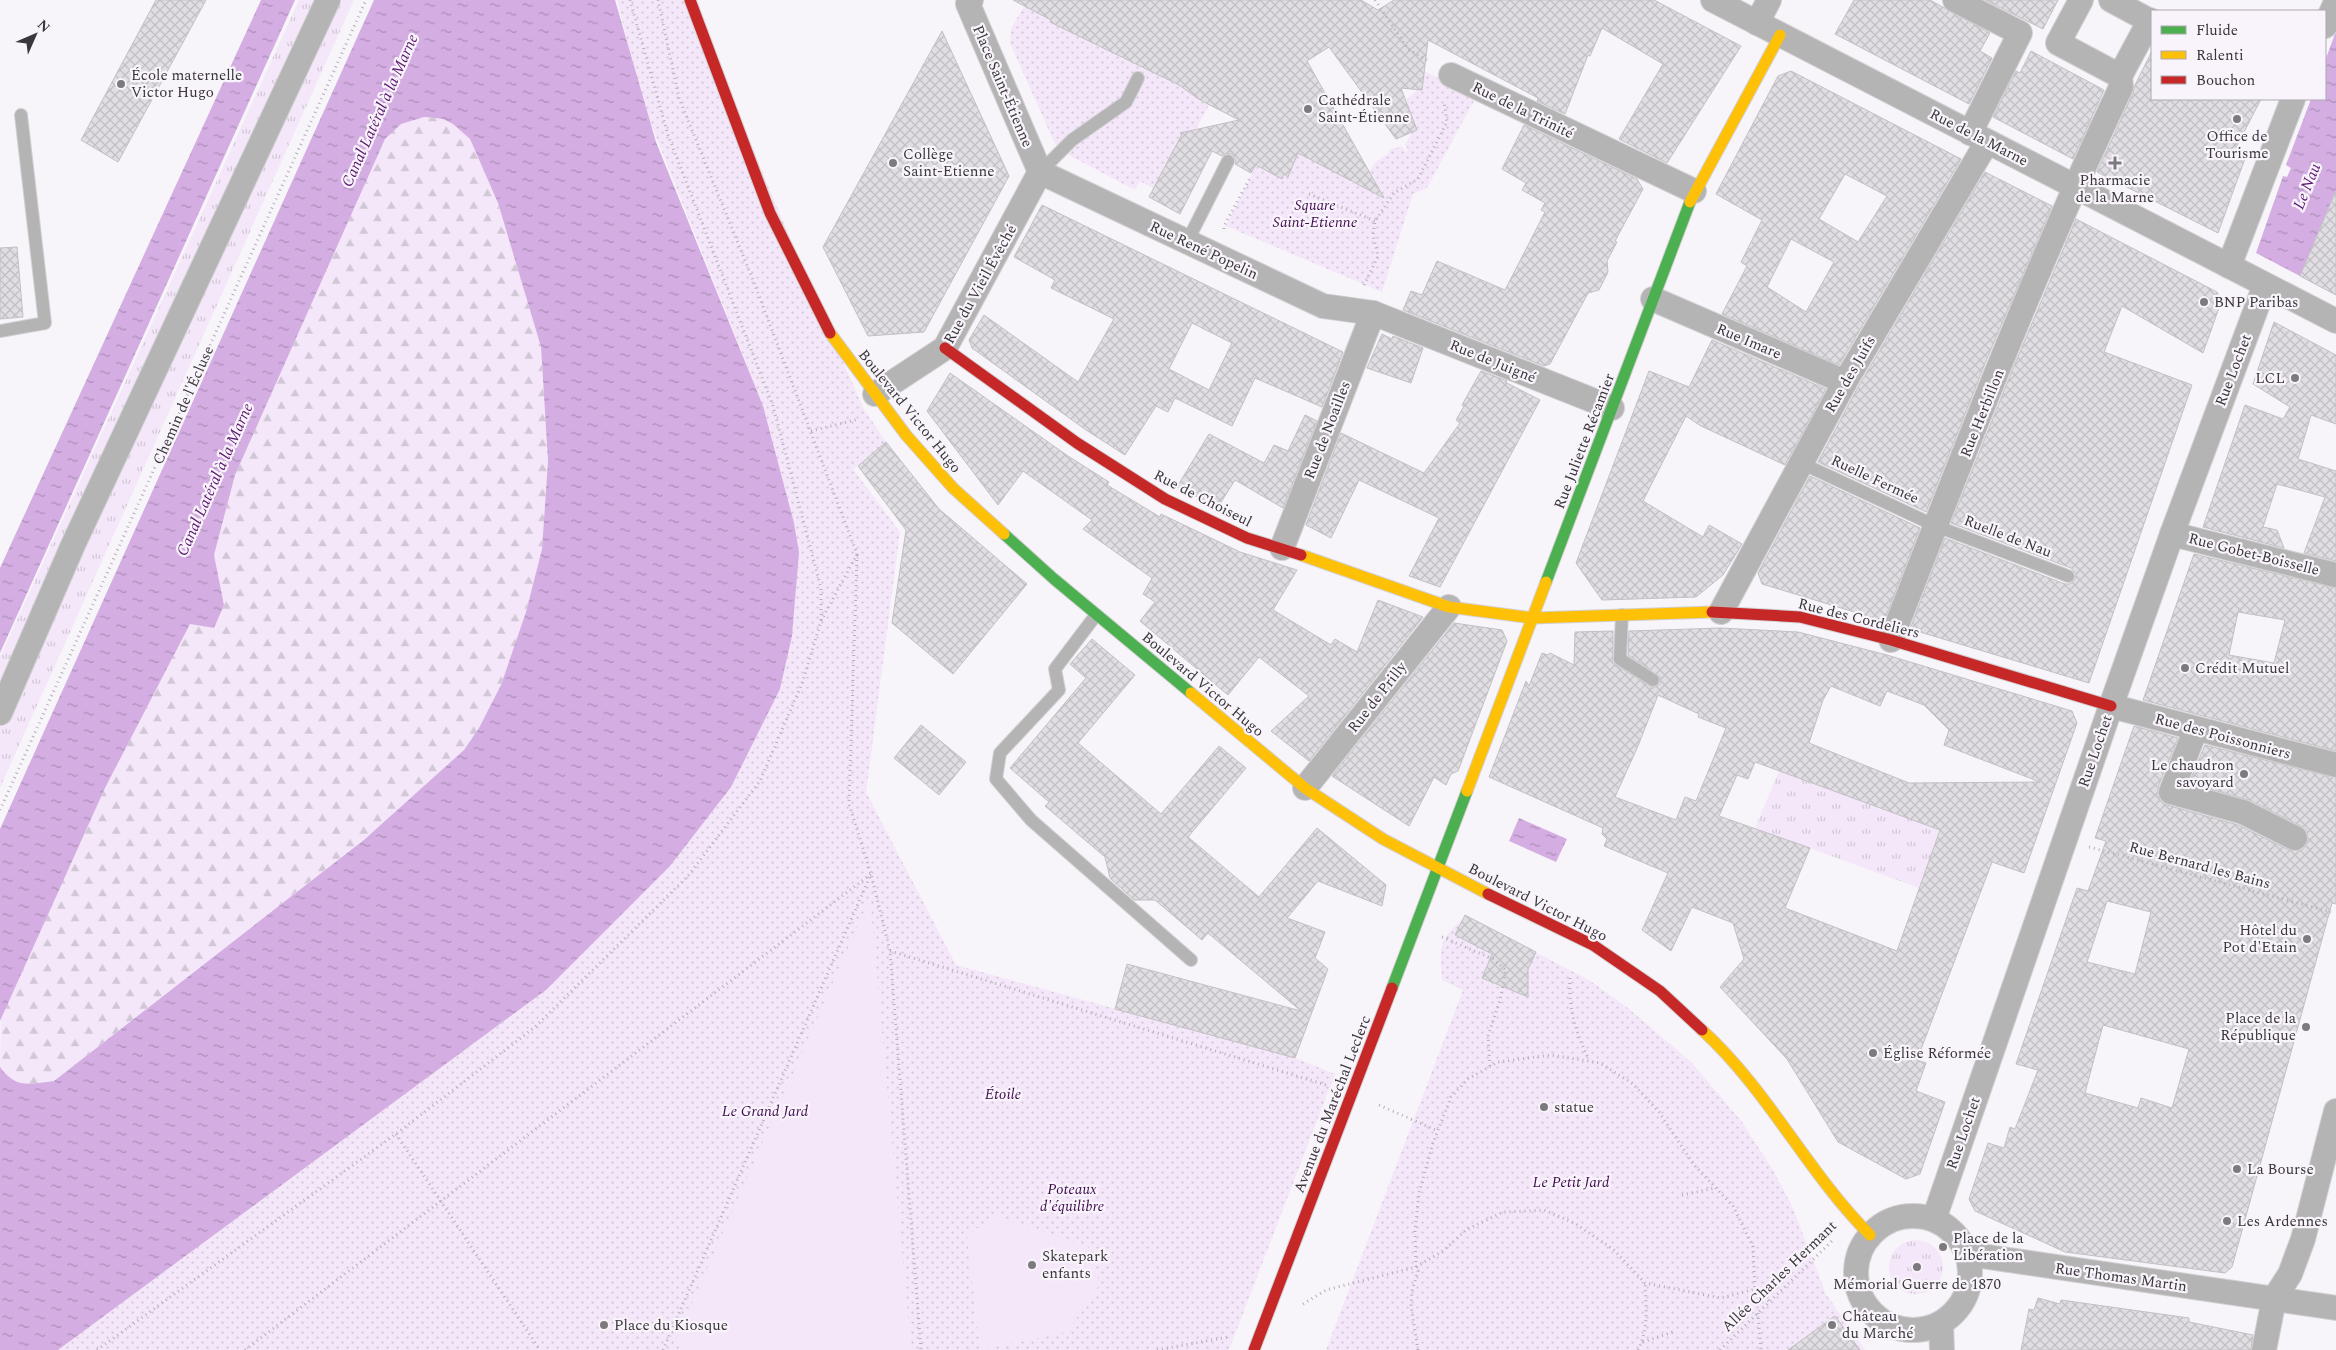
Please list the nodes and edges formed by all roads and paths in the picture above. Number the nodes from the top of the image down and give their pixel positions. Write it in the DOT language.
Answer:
graph roads {
  1 [pos="328,0"];
  2 [pos="366,0"];
  3 [pos="630,0"];
  4 [pos="658,0"];
  5 [pos="690,0"];
  6 [pos="971,0"];
  7 [pos="1375,0"];
  8 [pos="1713,0"];
  9 [pos="1768,0"];
  10 [pos="1955,0"];
  11 [pos="2081,0"];
  12 [pos="2111,0"];
  13 [pos="2336,2"];
  14 [pos="2151,21"];
  15 [pos="1758,23"];
  16 [pos="2326,24"];
  17 [pos="1780,35"];
  18 [pos="1451,75"];
  19 [pos="2120,76"];
  20 [pos="1138,78"];
  21 [pos="2293,100"];
  22 [pos="20,115"];
  23 [pos="1979,137"];
  24 [pos="1228,161"];
  25 [pos="1040,172"];
  26 [pos="1250,178"];
  27 [pos="2074,186"];
  28 [pos="1694,191"];
  29 [pos="1309,194"];
  30 [pos="1375,221"];
  31 [pos="1224,233"];
  32 [pos="1187,242"];
  33 [pos="2237,270"];
  34 [pos="2265,285"];
  35 [pos="1654,299"];
  36 [pos="1367,303"];
  37 [pos="2336,321"];
  38 [pos="0,332"];
  39 [pos="946,348"];
  40 [pos="1845,382"];
  41 [pos="875,394"];
  42 [pos="1612,408"];
  43 [pos="860,418"];
  44 [pos="811,431"];
  45 [pos="1801,463"];
  46 [pos="1936,526"];
  47 [pos="2172,534"];
  48 [pos="1282,548"];
  49 [pos="857,554"];
  50 [pos="2336,575"];
  51 [pos="2068,576"];
  52 [pos="1449,607"];
  53 [pos="1721,612"];
  54 [pos="1096,615"];
  55 [pos="1622,615"];
  56 [pos="1533,618"];
  57 [pos="821,621"];
  58 [pos="1891,640"];
  59 [pos="1653,680"];
  60 [pos="2111,706"];
  61 [pos="0,713"];
  62 [pos="2196,729"];
  63 [pos="2336,765"];
  64 [pos="1305,788"];
  65 [pos="0,810"];
  66 [pos="2296,838"];
  67 [pos="2064,841"];
  68 [pos="1438,869"];
  69 [pos="872,874"];
  70 [pos="2331,912"];
  71 [pos="1415,928"];
  72 [pos="890,950"];
  73 [pos="1191,960"];
  74 [pos="1570,978"];
  75 [pos="1589,1061"];
  76 [pos="1490,1066"];
  77 [pos="1352,1093"];
  78 [pos="2336,1112"];
  79 [pos="1438,1131"];
  80 [pos="396,1134"];
  81 [pos="1716,1188"];
  82 [pos="1682,1195"];
  83 [pos="441,1202"];
  84 [pos="1934,1219"];
  85 [pos="1862,1227"];
  86 [pos="1968,1254"];
  87 [pos="1416,1267"];
  88 [pos="1645,1283"];
  89 [pos="1755,1289"];
  90 [pos="1326,1290"];
  91 [pos="2274,1299"];
  92 [pos="1770,1302"];
  93 [pos="2336,1308"];
  94 [pos="1758,1314"];
  95 [pos="1940,1324"];
  96 [pos="1260,1332"];
  97 [pos="1673,1332"];
  98 [pos="1642,1342"];
  99 [pos="97,1350"];
  100 [pos="245,1350"];
  101 [pos="540,1350"];
  102 [pos="663,1350"];
  103 [pos="921,1350"];
  104 [pos="1157,1350"];
  105 [pos="1254,1350"];
  106 [pos="1418,1350"];
  107 [pos="1638,1350"];
  108 [pos="1720,1350"];
  109 [pos="1761,1350"];
  110 [pos="1942,1350"];
  111 [pos="2264,1350"];
  1 -- 61 [label="street"];
  2 -- 65 [label="path, Chemin de l'Écluse"];
  3 -- 57 [label="path"];
  4 -- 44 [label="path"];
  5 -- 41 [label="street, Boulevard Victor Hugo"];
  6 -- 25 [label="street, Place Saint-Étienne"];
  7 -- 18 [label="path"];
  8 -- 15 [label="street, Rue de la Marne"];
  9 -- 15 [label="street"];
  10 -- 23 [label="street, Rue des Juifs"];
  11 -- 19 [label="street"];
  12 -- 14 [label="street"];
  13 -- 16 [label="street"];
  14 -- 19 [label="street, Rue Herbillon"];
  15 -- 17 [label="street, Rue de la Marne"];
  17 -- 23 [label="street, Rue de la Marne"];
  17 -- 28 [label="street, Rue Juliette Récamier"];
  18 -- 28 [label="street, Rue de la Trinité"];
  18 -- 30 [label="path"];
  19 -- 27 [label="street, Rue Herbillon"];
  20 -- 25 [label="lane"];
  21 -- 33 [label="street"];
  22 -- 38 [label="lane"];
  23 -- 27 [label="street, Rue de la Marne"];
  23 -- 40 [label="street, Rue des Juifs"];
  24 -- 32 [label="lane"];
  25 -- 32 [label="street, Rue René Popelin"];
  25 -- 39 [label="street, Rue du Vieil Évêché"];
  26 -- 31 [label="path"];
  27 -- 33 [label="street, Rue de la Marne"];
  27 -- 46 [label="street, Rue Herbillon"];
  28 -- 35 [label="street, Rue Juliette Récamier"];
  29 -- 30 [label="path"];
  30 -- 36 [label="path"];
  32 -- 36 [label="street, Rue René Popelin"];
  33 -- 34 [label="street, Rue de la Marne"];
  34 -- 37 [label="street, Rue de la Marne"];
  34 -- 47 [label="street, Rue Lochet"];
  35 -- 40 [label="street, Rue Imare"];
  35 -- 42 [label="street, Rue Juliette Récamier"];
  36 -- 42 [label="street, Rue de Juigné"];
  36 -- 48 [label="street, Rue de Noailles"];
  39 -- 41 [label="street, Rue du Vieil Évêché"];
  39 -- 48 [label="street, Rue de Choiseul"];
  40 -- 45 [label="street, Rue des Juifs"];
  41 -- 54 [label="street, Boulevard Victor Hugo"];
  42 -- 56 [label="street, Rue Juliette Récamier"];
  43 -- 44 [label="path"];
  44 -- 49 [label="path"];
  45 -- 46 [label="lane, Ruelle Fermée"];
  45 -- 53 [label="street, Rue des Juifs"];
  46 -- 51 [label="lane, Ruelle de Nau"];
  46 -- 58 [label="street, Rue Herbillon"];
  47 -- 50 [label="street, Rue Gobet-Boisselle"];
  47 -- 60 [label="street, Rue Lochet"];
  48 -- 52 [label="street, Rue de Choiseul"];
  49 -- 57 [label="path"];
  49 -- 69 [label="path"];
  52 -- 56 [label="street, Rue de Choiseul"];
  52 -- 64 [label="street, Rue de Prilly"];
  53 -- 55 [label="street, Rue des Cordeliers"];
  53 -- 58 [label="street, Rue des Cordeliers"];
  54 -- 64 [label="street, Boulevard Victor Hugo"];
  54 -- 73 [label="lane"];
  55 -- 56 [label="street, Rue des Cordeliers"];
  55 -- 59 [label="lane"];
  56 -- 68 [label="street, Rue Juliette Récamier"];
  57 -- 80 [label="path"];
  58 -- 60 [label="street, Rue des Cordeliers"];
  60 -- 62 [label="street, Rue des Poissonniers"];
  60 -- 67 [label="street, Rue Lochet"];
  62 -- 63 [label="street, Rue des Poissonniers"];
  62 -- 66 [label="street"];
  64 -- 68 [label="street, Boulevard Victor Hugo"];
  67 -- 70 [label="path, Rue Bernard les Bains"];
  67 -- 84 [label="street, Rue Lochet"];
  68 -- 71 [label="street, Avenue du Maréchal Leclerc"];
  68 -- 85 [label="street, Boulevard Victor Hugo"];
  69 -- 72 [label="path"];
  69 -- 83 [label="path"];
  69 -- 102 [label="path"];
  71 -- 76 [label="path"];
  71 -- 77 [label="street, Avenue du Maréchal Leclerc"];
  72 -- 77 [label="path"];
  72 -- 103 [label="path"];
  74 -- 75 [label="path"];
  75 -- 76 [label="path"];
  75 -- 81 [label="path"];
  76 -- 79 [label="path"];
  77 -- 79 [label="path"];
  77 -- 96 [label="street, Avenue du Maréchal Leclerc"];
  78 -- 91 [label="street"];
  79 -- 87 [label="path"];
  80 -- 83 [label="path"];
  80 -- 99 [label="path"];
  81 -- 82 [label="path"];
  81 -- 89 [label="path"];
  83 -- 100 [label="path"];
  83 -- 101 [label="path"];
  84 -- 85 [label="street"];
  84 -- 86 [label="street"];
  85 -- 92 [label="path, Allée Charles Hermant"];
  85 -- 95 [label="street"];
  86 -- 91 [label="street, Rue Thomas Martin"];
  86 -- 95 [label="street"];
  87 -- 88 [label="path"];
  87 -- 90 [label="path"];
  87 -- 106 [label="path"];
  88 -- 89 [label="path"];
  88 -- 98 [label="path"];
  89 -- 92 [label="path"];
  91 -- 93 [label="street"];
  91 -- 111 [label="street"];
  92 -- 94 [label="path, Allée Charles Hermant"];
  94 -- 108 [label="path, Allée Charles Hermant"];
  94 -- 109 [label="path"];
  95 -- 110 [label="street"];
  96 -- 104 [label="path"];
  96 -- 105 [label="street, Avenue du Maréchal Leclerc"];
  97 -- 98 [label="path"];
  98 -- 107 [label="path"];
}
